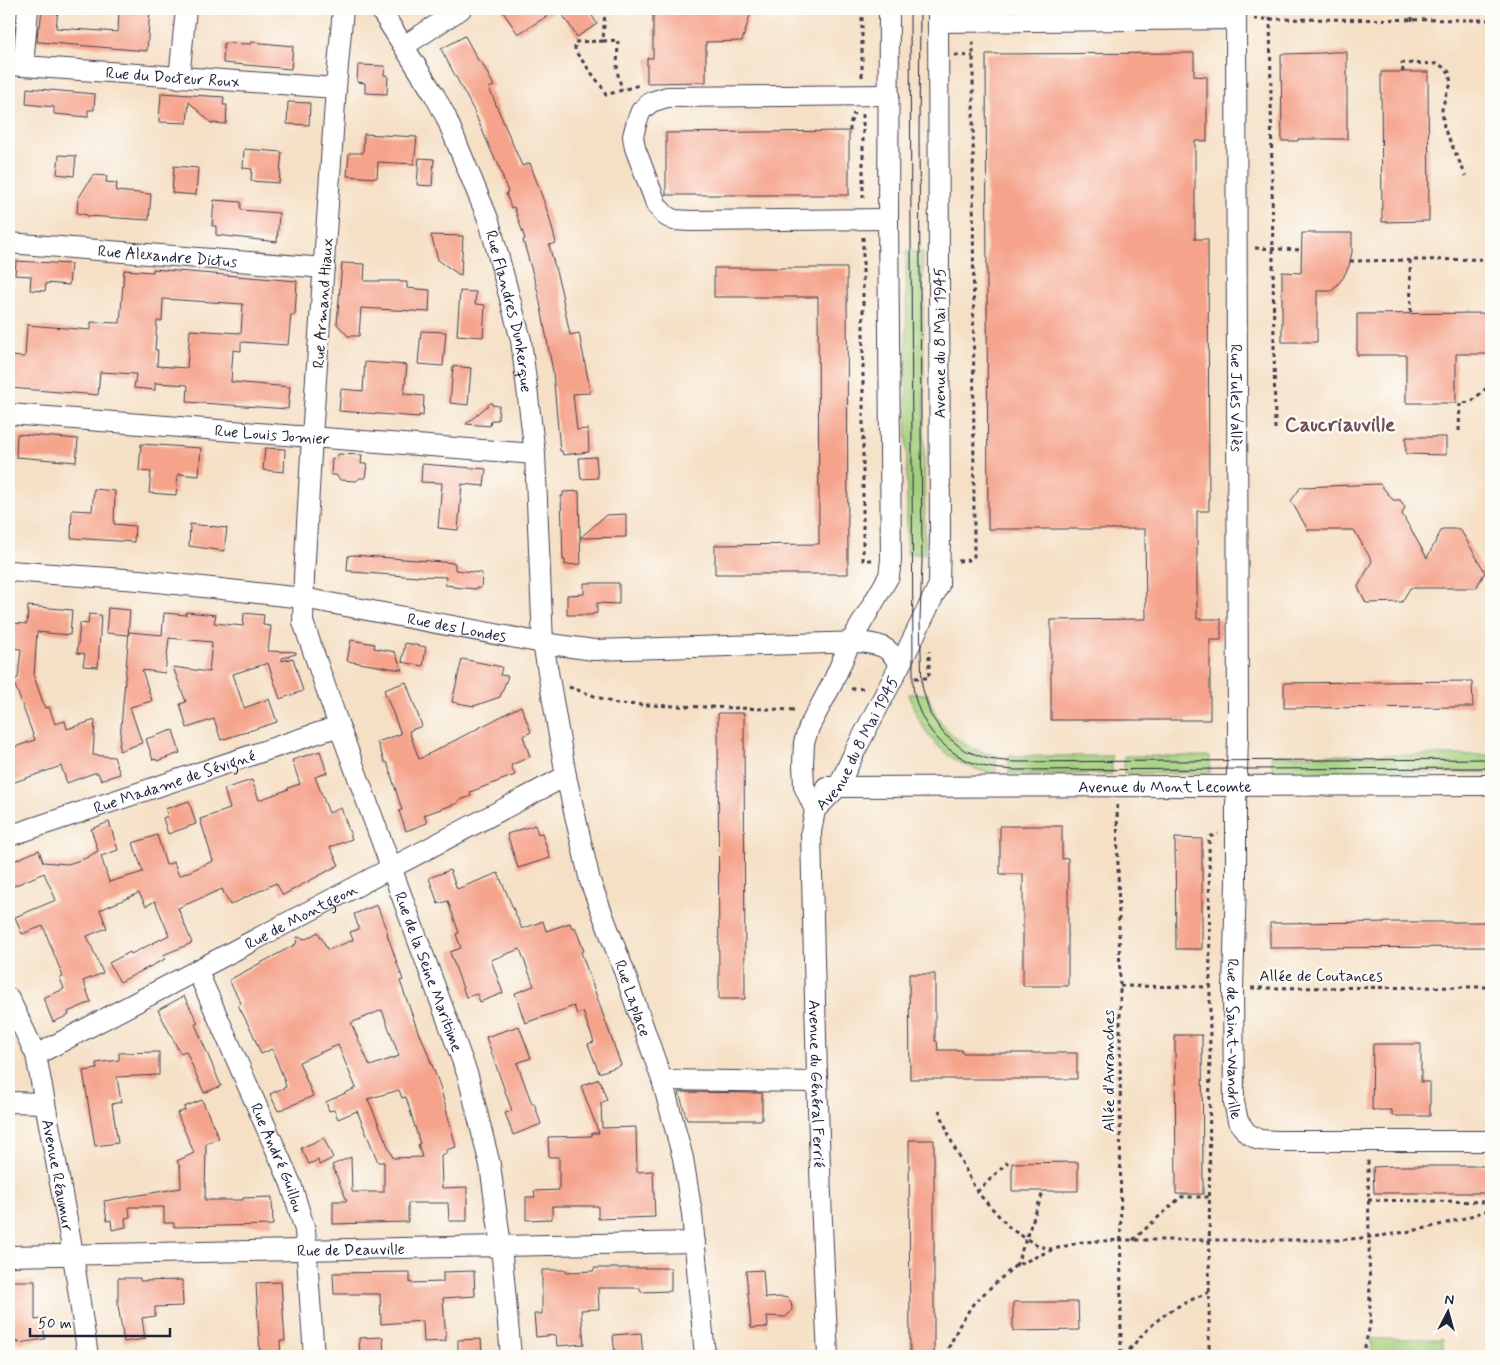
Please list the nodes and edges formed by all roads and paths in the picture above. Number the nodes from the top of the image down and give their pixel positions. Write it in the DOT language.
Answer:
graph roads {
  1 [pos="28,9"];
  2 [pos="186,9"];
  3 [pos="344,9"];
  4 [pos="380,9"];
  5 [pos="460,9"];
  6 [pos="605,9"];
  7 [pos="862,9"];
  8 [pos="889,9"];
  9 [pos="1270,9"];
  10 [pos="1412,9"];
  11 [pos="1236,14"];
  12 [pos="938,16"];
  13 [pos="1270,19"];
  14 [pos="1491,20"];
  15 [pos="1412,21"];
  16 [pos="972,22"];
  17 [pos="603,41"];
  18 [pos="404,46"];
  19 [pos="16,65"];
  20 [pos="1402,72"];
  21 [pos="180,78"];
  22 [pos="336,88"];
  23 [pos="622,90"];
  24 [pos="862,95"];
  25 [pos="889,95"];
  26 [pos="651,102"];
  27 [pos="850,124"];
  28 [pos="850,131"];
  29 [pos="1466,176"];
  30 [pos="863,220"];
  31 [pos="888,220"];
  32 [pos="9,243"];
  33 [pos="1237,247"];
  34 [pos="1273,250"];
  35 [pos="1302,250"];
  36 [pos="1491,259"];
  37 [pos="1410,260"];
  38 [pos="1350,262"];
  39 [pos="325,268"];
  40 [pos="1410,314"];
  41 [pos="1491,384"];
  42 [pos="9,414"];
  43 [pos="1274,429"];
  44 [pos="1459,431"];
  45 [pos="312,437"];
  46 [pos="535,454"];
  47 [pos="974,556"];
  48 [pos="891,560"];
  49 [pos="9,571"];
  50 [pos="303,598"];
  51 [pos="543,643"];
  52 [pos="850,643"];
  53 [pos="900,665"];
  54 [pos="550,680"];
  55 [pos="832,684"];
  56 [pos="886,691"];
  57 [pos="818,711"];
  58 [pos="339,726"];
  59 [pos="566,776"];
  60 [pos="1491,785"];
  61 [pos="804,786"];
  62 [pos="1117,786"];
  63 [pos="1237,786"];
  64 [pos="838,787"];
  65 [pos="814,810"];
  66 [pos="1236,828"];
  67 [pos="9,836"];
  68 [pos="392,867"];
  69 [pos="197,970"];
  70 [pos="1120,986"];
  71 [pos="1210,987"];
  72 [pos="1233,988"];
  73 [pos="1491,988"];
  74 [pos="9,998"];
  75 [pos="36,1055"];
  76 [pos="662,1080"];
  77 [pos="817,1082"];
  78 [pos="9,1102"];
  79 [pos="45,1103"];
  80 [pos="939,1110"];
  81 [pos="1367,1142"];
  82 [pos="1491,1142"];
  83 [pos="1008,1162"];
  84 [pos="977,1192"];
  85 [pos="1043,1192"];
  86 [pos="1210,1197"];
  87 [pos="1368,1200"];
  88 [pos="1491,1202"];
  89 [pos="1491,1210"];
  90 [pos="1370,1238"];
  91 [pos="1026,1240"];
  92 [pos="1120,1240"];
  93 [pos="1132,1240"];
  94 [pos="1210,1241"];
  95 [pos="695,1242"];
  96 [pos="501,1246"];
  97 [pos="1054,1249"];
  98 [pos="307,1250"];
  99 [pos="72,1255"];
  100 [pos="9,1256"];
  101 [pos="1016,1266"];
  102 [pos="1209,1292"];
  103 [pos="88,1356"];
  104 [pos="314,1356"];
  105 [pos="511,1356"];
  106 [pos="705,1356"];
  107 [pos="828,1356"];
  108 [pos="947,1356"];
  109 [pos="1123,1356"];
  110 [pos="1209,1356"];
  111 [pos="1364,1356"];
  1 -- 19 [label="street"];
  2 -- 21 [label="street"];
  3 -- 22 [label="street, Rue Armand Hiaux"];
  4 -- 18 [label="street, Rue Flandres Dunkerque"];
  5 -- 18 [label="street"];
  6 -- 17 [label="path"];
  7 -- 24 [label="path"];
  8 -- 25 [label="street, Avenue du 8 Mai 1945"];
  9 -- 13 [label="path"];
  10 -- 15 [label="path"];
  11 -- 13 [label="path"];
  11 -- 16 [label="street"];
  11 -- 33 [label="street, Rue Jules Vallès"];
  12 -- 16 [label="street"];
  12 -- 53 [label="street, Avenue du 8 Mai 1945"];
  13 -- 15 [label="path"];
  13 -- 34 [label="path"];
  14 -- 15 [label="path"];
  16 -- 47 [label="path"];
  17 -- 23 [label="path"];
  17 -- 23 [label="path"];
  18 -- 46 [label="street, Rue Flandres Dunkerque"];
  19 -- 21 [label="street, Rue du Docteur Roux"];
  20 -- 29 [label="path"];
  21 -- 22 [label="street, Rue du Docteur Roux"];
  22 -- 39 [label="street, Rue Armand Hiaux"];
  23 -- 26 [label="path"];
  24 -- 25 [label="street"];
  24 -- 26 [label="street"];
  24 -- 30 [label="path"];
  25 -- 31 [label="street, Avenue du 8 Mai 1945"];
  26 -- 30 [label="street"];
  27 -- 28 [label="path"];
  30 -- 31 [label="street"];
  30 -- 48 [label="path"];
  31 -- 48 [label="street, Avenue du 8 Mai 1945"];
  32 -- 39 [label="street, Rue Alexandre Dictus"];
  33 -- 34 [label="path"];
  33 -- 63 [label="street, Rue Jules Vallès"];
  34 -- 35 [label="path"];
  34 -- 43 [label="path"];
  36 -- 37 [label="path"];
  37 -- 38 [label="path"];
  37 -- 40 [label="path"];
  39 -- 45 [label="street, Rue Armand Hiaux"];
  41 -- 44 [label="path"];
  42 -- 45 [label="street, Rue Louis Jomier"];
  45 -- 46 [label="street, Rue Louis Jomier"];
  45 -- 50 [label="street, Rue Armand Hiaux"];
  46 -- 51 [label="street, Rue Flandres Dunkerque"];
  48 -- 52 [label="street, Avenue du 8 Mai 1945"];
  49 -- 50 [label="street, Rue des Londes"];
  50 -- 51 [label="street, Rue des Londes"];
  50 -- 58 [label="street, Rue de la Seine Maritime"];
  51 -- 52 [label="street, Rue des Londes"];
  51 -- 54 [label="street, Rue Laplace"];
  52 -- 53 [label="street, Rue des Londes"];
  52 -- 55 [label="street, Avenue du 8 Mai 1945"];
  53 -- 56 [label="street, Avenue du 8 Mai 1945"];
  54 -- 57 [label="path"];
  54 -- 59 [label="street, Rue Laplace"];
  55 -- 56 [label="path"];
  55 -- 57 [label="street, Avenue du 8 Mai 1945"];
  56 -- 64 [label="street, Avenue du 8 Mai 1945"];
  57 -- 61 [label="street, Avenue du 8 Mai 1945"];
  58 -- 67 [label="street, Rue Madame de Sévigné"];
  58 -- 68 [label="street, Rue de la Seine Maritime"];
  59 -- 68 [label="street, Rue de Montgeon"];
  59 -- 76 [label="street, Rue Laplace"];
  60 -- 63 [label="street, Avenue du Mont Lecomte"];
  61 -- 64 [label="street"];
  61 -- 65 [label="street, Avenue du 8 Mai 1945"];
  62 -- 63 [label="street, Avenue du Mont Lecomte"];
  62 -- 64 [label="street, Avenue du Mont Lecomte"];
  62 -- 70 [label="path, Allée d'Avranches"];
  63 -- 66 [label="street, Rue de Saint-Wandrille"];
  64 -- 65 [label="street, Avenue du 8 Mai 1945"];
  65 -- 77 [label="street, Avenue du Général Ferrié"];
  66 -- 71 [label="path"];
  66 -- 72 [label="street, Rue de Saint-Wandrille"];
  68 -- 69 [label="street, Rue de Montgeon"];
  68 -- 96 [label="street, Rue de la Seine Maritime"];
  69 -- 75 [label="street, Rue de Montgeon"];
  69 -- 98 [label="street, Rue André Guillou"];
  70 -- 71 [label="path, Allée de Coutances"];
  70 -- 92 [label="path, Allée d'Avranches"];
  71 -- 72 [label="path, Allée de Coutances"];
  71 -- 86 [label="path"];
  72 -- 73 [label="path, Allée de Coutances"];
  72 -- 81 [label="street, Rue de Saint-Wandrille"];
  74 -- 75 [label="street, Avenue Réaumur"];
  75 -- 79 [label="street, Avenue Réaumur"];
  76 -- 77 [label="street"];
  76 -- 95 [label="street, Rue Laplace"];
  77 -- 107 [label="street, Avenue du Général Ferrié"];
  78 -- 79 [label="street"];
  79 -- 99 [label="street, Avenue Réaumur"];
  80 -- 84 [label="path"];
  81 -- 82 [label="street, Rue de Saint-Wandrille"];
  81 -- 87 [label="path"];
  83 -- 84 [label="path"];
  84 -- 91 [label="path"];
  85 -- 91 [label="path"];
  86 -- 93 [label="path"];
  86 -- 94 [label="path"];
  87 -- 88 [label="path"];
  87 -- 90 [label="path"];
  89 -- 90 [label="path"];
  90 -- 94 [label="path"];
  90 -- 111 [label="path"];
  91 -- 97 [label="path"];
  91 -- 101 [label="path"];
  92 -- 93 [label="path"];
  92 -- 97 [label="path"];
  92 -- 109 [label="path, Allée d'Avranches"];
  93 -- 94 [label="path"];
  94 -- 102 [label="path"];
  95 -- 96 [label="street, Rue de Deauville"];
  95 -- 106 [label="street, Rue Laplace"];
  96 -- 98 [label="street, Rue de Deauville"];
  96 -- 105 [label="street, Rue de la Seine Maritime"];
  97 -- 101 [label="path"];
  98 -- 99 [label="street, Rue de Deauville"];
  98 -- 104 [label="street, Rue André Guillou"];
  99 -- 100 [label="street, Rue de Deauville"];
  99 -- 103 [label="street, Avenue Réaumur"];
  101 -- 108 [label="path"];
  102 -- 109 [label="path"];
  102 -- 110 [label="path"];
}
